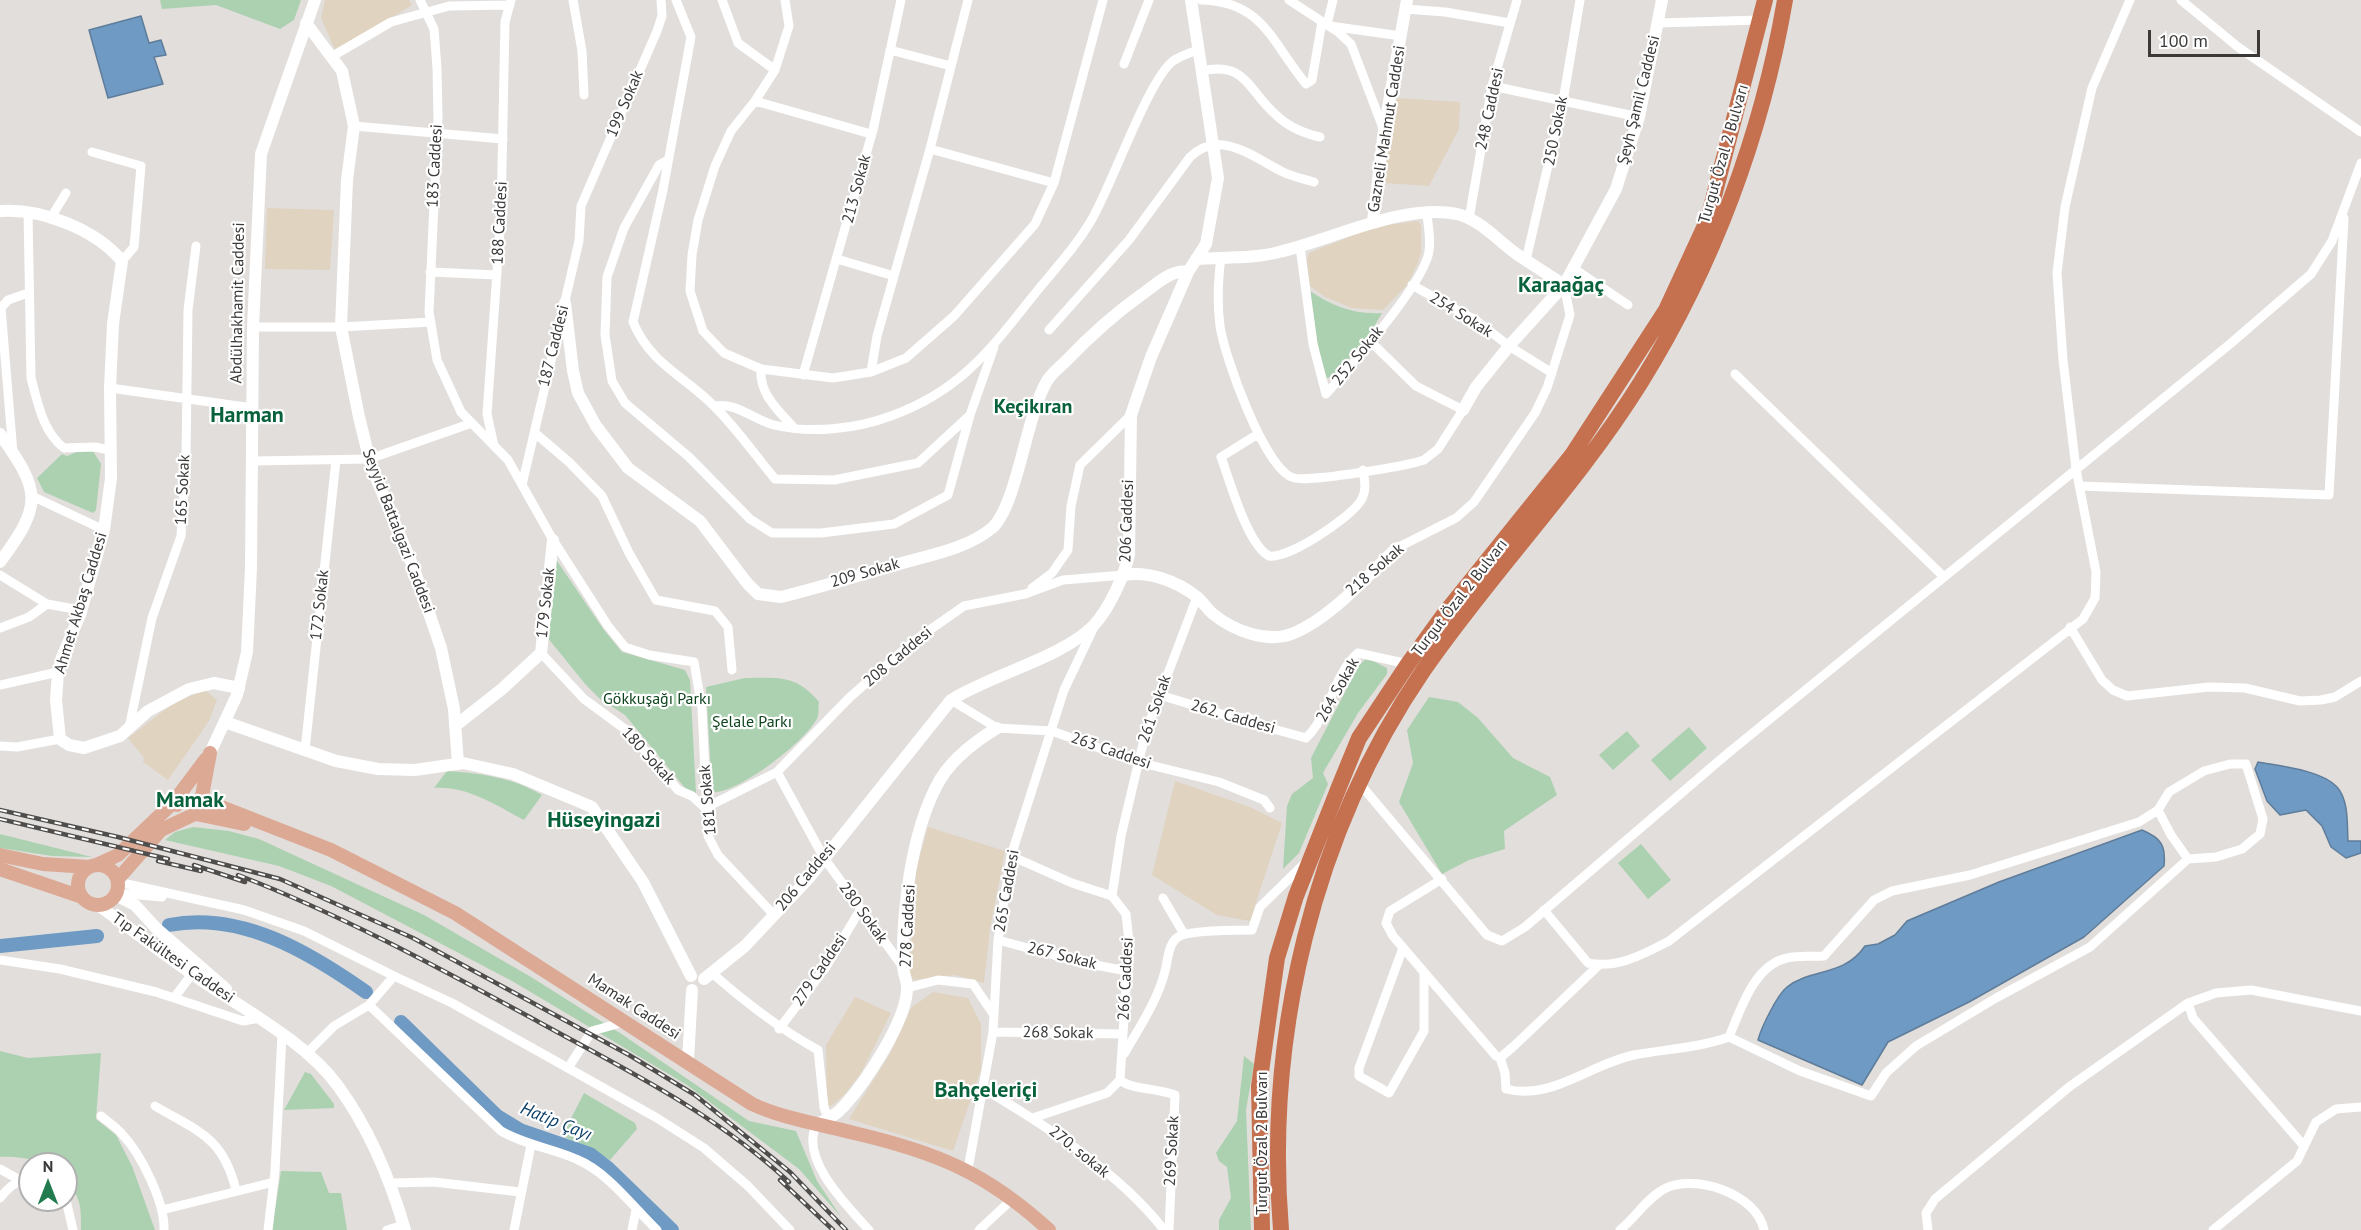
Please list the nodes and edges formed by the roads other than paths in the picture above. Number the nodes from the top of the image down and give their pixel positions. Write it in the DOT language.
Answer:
graph roads {
  1 [pos="315,0"];
  2 [pos="420,0"];
  3 [pos="573,0"];
  4 [pos="661,0"];
  5 [pos="676,0"];
  6 [pos="722,0"];
  7 [pos="786,0"];
  8 [pos="901,0"];
  9 [pos="968,0"];
  10 [pos="1103,0"];
  11 [pos="1149,0"];
  12 [pos="1191,0"];
  13 [pos="1201,0"];
  14 [pos="1289,0"];
  15 [pos="1333,0"];
  16 [pos="1517,0"];
  17 [pos="1580,0"];
  18 [pos="1662,0"];
  19 [pos="1765,0"];
  20 [pos="1785,0"];
  21 [pos="2130,0"];
  22 [pos="2181,0"];
  23 [pos="510,2"];
  24 [pos="1406,5"];
  25 [pos="428,12"];
  26 [pos="1760,20"];
  27 [pos="306,23"];
  28 [pos="1325,23"];
  29 [pos="1658,23"];
  30 [pos="1510,24"];
  31 [pos="1401,36"];
  32 [pos="890,50"];
  33 [pos="1198,50"];
  34 [pos="331,57"];
  35 [pos="1124,64"];
  36 [pos="951,66"];
  37 [pos="774,70"];
  38 [pos="1201,71"];
  39 [pos="1492,86"];
  40 [pos="584,95"];
  41 [pos="755,101"];
  42 [pos="1563,101"];
  43 [pos="1638,117"];
  44 [pos="354,126"];
  45 [pos="1384,130"];
  46 [pos="2361,132"];
  47 [pos="437,133"];
  48 [pos="872,134"];
  49 [pos="1320,137"];
  50 [pos="503,139"];
  51 [pos="1213,146"];
  52 [pos="930,149"];
  53 [pos="92,152"];
  54 [pos="668,160"];
  55 [pos="2361,163"];
  56 [pos="1314,182"];
  57 [pos="1054,183"];
  58 [pos="66,193"];
  59 [pos="581,206"];
  60 [pos="2345,206"];
  61 [pos="0,211"];
  62 [pos="28,212"];
  63 [pos="1427,214"];
  64 [pos="50,219"];
  65 [pos="1469,219"];
  66 [pos="1372,221"];
  67 [pos="196,246"];
  68 [pos="1300,247"];
  69 [pos="1221,257"];
  70 [pos="837,259"];
  71 [pos="1196,259"];
  72 [pos="1526,260"];
  73 [pos="122,261"];
  74 [pos="1573,268"];
  75 [pos="430,272"];
  76 [pos="1188,272"];
  77 [pos="498,275"];
  78 [pos="894,276"];
  79 [pos="1412,285"];
  80 [pos="1564,285"];
  81 [pos="28,293"];
  82 [pos="565,303"];
  83 [pos="1628,305"];
  84 [pos="430,321"];
  85 [pos="253,327"];
  86 [pos="340,327"];
  87 [pos="1048,330"];
  88 [pos="1371,342"];
  89 [pos="1509,346"];
  90 [pos="994,347"];
  91 [pos="761,369"];
  92 [pos="870,372"];
  93 [pos="1552,373"];
  94 [pos="1735,374"];
  95 [pos="803,375"];
  96 [pos="110,388"];
  97 [pos="185,399"];
  98 [pos="715,406"];
  99 [pos="253,408"];
  100 [pos="1463,410"];
  101 [pos="970,415"];
  102 [pos="1131,415"];
  103 [pos="472,423"];
  104 [pos="794,428"];
  105 [pos="535,433"];
  106 [pos="0,434"];
  107 [pos="1258,434"];
  108 [pos="494,446"];
  109 [pos="109,450"];
  110 [pos="13,453"];
  111 [pos="369,459"];
  112 [pos="336,460"];
  113 [pos="253,461"];
  114 [pos="2076,469"];
  115 [pos="1363,470"];
  116 [pos="522,485"];
  117 [pos="2080,486"];
  118 [pos="32,496"];
  119 [pos="104,530"];
  120 [pos="553,540"];
  121 [pos="1397,548"];
  122 [pos="0,562"];
  123 [pos="1124,574"];
  124 [pos="0,575"];
  125 [pos="1944,577"];
  126 [pos="1025,594"];
  127 [pos="1197,597"];
  128 [pos="47,604"];
  129 [pos="80,610"];
  130 [pos="1094,625"];
  131 [pos="2070,627"];
  132 [pos="0,628"];
  133 [pos="541,652"];
  134 [pos="1408,664"];
  135 [pos="732,669"];
  136 [pos="58,672"];
  137 [pos="2361,681"];
  138 [pos="0,685"];
  139 [pos="238,688"];
  140 [pos="1160,695"];
  141 [pos="951,700"];
  142 [pos="225,722"];
  143 [pos="455,726"];
  144 [pos="129,728"];
  145 [pos="997,728"];
  146 [pos="1052,731"];
  147 [pos="1306,738"];
  148 [pos="60,739"];
  149 [pos="0,746"];
  150 [pos="305,750"];
  151 [pos="210,753"];
  152 [pos="1138,762"];
  153 [pos="458,764"];
  154 [pos="777,772"];
  155 [pos="1360,784"];
  156 [pos="178,797"];
  157 [pos="201,798"];
  158 [pos="705,808"];
  159 [pos="1270,808"];
  160 [pos="2158,810"];
  161 [pos="194,815"];
  162 [pos="0,855"];
  163 [pos="1011,856"];
  164 [pos="1313,856"];
  165 [pos="824,858"];
  166 [pos="2188,859"];
  167 [pos="92,866"];
  168 [pos="0,869"];
  169 [pos="1442,879"];
  170 [pos="117,887"];
  171 [pos="1276,891"];
  172 [pos="1112,896"];
  173 [pos="1296,896"];
  174 [pos="82,897"];
  175 [pos="1163,898"];
  176 [pos="98,905"];
  177 [pos="860,910"];
  178 [pos="1544,910"];
  179 [pos="774,915"];
  180 [pos="1184,934"];
  181 [pos="998,940"];
  182 [pos="1403,948"];
  183 [pos="0,960"];
  184 [pos="1599,965"];
  185 [pos="903,967"];
  186 [pos="1127,971"];
  187 [pos="1424,972"];
  188 [pos="192,974"];
  189 [pos="394,976"];
  190 [pos="702,976"];
  191 [pos="907,988"];
  192 [pos="174,998"];
  193 [pos="2188,1003"];
  194 [pos="369,1005"];
  195 [pos="249,1010"];
  196 [pos="2361,1011"];
  197 [pos="994,1015"];
  198 [pos="260,1018"];
  199 [pos="619,1021"];
  200 [pos="779,1029"];
  201 [pos="993,1032"];
  202 [pos="1123,1034"];
  203 [pos="282,1035"];
  204 [pos="1729,1037"];
  205 [pos="306,1054"];
  206 [pos="1123,1056"];
  207 [pos="1500,1058"];
  208 [pos="688,1060"];
  209 [pos="568,1068"];
  210 [pos="1120,1080"];
  211 [pos="984,1089"];
  212 [pos="155,1106"];
  213 [pos="2361,1107"];
  214 [pos="101,1116"];
  215 [pos="1034,1118"];
  216 [pos="820,1125"];
  217 [pos="531,1145"];
  218 [pos="2304,1146"];
  219 [pos="0,1169"];
  220 [pos="968,1169"];
  221 [pos="18,1177"];
  222 [pos="274,1182"];
  223 [pos="18,1183"];
  224 [pos="392,1183"];
  225 [pos="236,1190"];
  226 [pos="520,1192"];
  227 [pos="0,1198"];
  228 [pos="1008,1204"];
  229 [pos="162,1210"];
  230 [pos="636,1210"];
  231 [pos="69,1212"];
  232 [pos="405,1227"];
  233 [pos="73,1230"];
  234 [pos="164,1230"];
  235 [pos="268,1230"];
  236 [pos="387,1230"];
  237 [pos="514,1230"];
  238 [pos="632,1230"];
  239 [pos="657,1230"];
  240 [pos="790,1230"];
  241 [pos="869,1230"];
  242 [pos="979,1230"];
  243 [pos="1039,1230"];
  244 [pos="1049,1230"];
  245 [pos="1164,1230"];
  246 [pos="1169,1230"];
  247 [pos="1262,1230"];
  248 [pos="1281,1230"];
  249 [pos="1620,1230"];
  250 [pos="1764,1230"];
  251 [pos="1928,1230"];
  252 [pos="2213,1230"];
  1 -- 27 [label="street, Abdülhakhamit Caddesi"];
  2 -- 25 [label="street, 183 Caddesi"];
  3 -- 40 [label="street"];
  4 -- 59 [label="street, 199 Sokak"];
  5 -- 54 [label="street"];
  6 -- 37 [label="street"];
  7 -- 37 [label="street"];
  8 -- 32 [label="street, 213 Sokak"];
  9 -- 36 [label="street"];
  10 -- 57 [label="street"];
  11 -- 35 [label="street"];
  12 -- 33 [label="street, 206 Caddesi"];
  13 -- 28 [label="street"];
  14 -- 28 [label="street"];
  15 -- 28 [label="street"];
  16 -- 30 [label="street, 248 Caddesi"];
  17 -- 42 [label="street, 250 Sokak"];
  18 -- 29 [label="street, Şeyh Şamil Caddesi"];
  19 -- 26 [label="highway, Turgut Özal 2 Bulvarı"];
  20 -- 155 [label="highway, Turgut Özal 2 Bulvarı"];
  21 -- 114 [label="street"];
  22 -- 46 [label="street"];
  23 -- 25 [label="street"];
  23 -- 50 [label="street, 188 Caddesi"];
  24 -- 30 [label="street"];
  24 -- 31 [label="street, Gazneli Mahmut Caddesi"];
  25 -- 34 [label="street"];
  25 -- 47 [label="street, 183 Caddesi"];
  26 -- 29 [label="street"];
  26 -- 134 [label="highway, Turgut Özal 2 Bulvarı"];
  27 -- 34 [label="street, Seyyid Battalgazi Caddesi"];
  27 -- 85 [label="street, Abdülhakhamit Caddesi"];
  28 -- 31 [label="street"];
  28 -- 45 [label="street"];
  29 -- 43 [label="street, Şeyh Şamil Caddesi"];
  30 -- 39 [label="street, 248 Caddesi"];
  31 -- 45 [label="street, Gazneli Mahmut Caddesi"];
  32 -- 36 [label="street"];
  32 -- 48 [label="street, 213 Sokak"];
  33 -- 38 [label="street, 206 Caddesi"];
  33 -- 90 [label="street"];
  34 -- 44 [label="street, Seyyid Battalgazi Caddesi"];
  36 -- 52 [label="street"];
  37 -- 41 [label="street"];
  38 -- 49 [label="street"];
  38 -- 51 [label="street, 206 Caddesi"];
  39 -- 42 [label="street"];
  39 -- 65 [label="street, 248 Caddesi"];
  41 -- 48 [label="street"];
  41 -- 91 [label="street"];
  42 -- 43 [label="street"];
  42 -- 72 [label="street, 250 Sokak"];
  43 -- 74 [label="street, Şeyh Şamil Caddesi"];
  44 -- 47 [label="street"];
  44 -- 86 [label="street, Seyyid Battalgazi Caddesi"];
  45 -- 66 [label="street, Gazneli Mahmut Caddesi"];
  47 -- 50 [label="street"];
  47 -- 75 [label="street, 183 Caddesi"];
  48 -- 70 [label="street, 213 Sokak"];
  50 -- 77 [label="street, 188 Caddesi"];
  51 -- 56 [label="street"];
  51 -- 71 [label="street, 206 Caddesi"];
  51 -- 87 [label="street"];
  52 -- 57 [label="street"];
  52 -- 78 [label="street"];
  53 -- 73 [label="street"];
  54 -- 98 [label="street"];
  54 -- 101 [label="street"];
  55 -- 60 [label="street"];
  57 -- 92 [label="street"];
  58 -- 64 [label="street"];
  59 -- 82 [label="street, 187 Caddesi"];
  60 -- 114 [label="street"];
  60 -- 117 [label="street"];
  61 -- 62 [label="street"];
  62 -- 64 [label="street"];
  62 -- 81 [label="street"];
  63 -- 65 [label="street"];
  63 -- 66 [label="street"];
  63 -- 79 [label="street, 252 Sokak"];
  64 -- 73 [label="street"];
  65 -- 72 [label="street"];
  66 -- 68 [label="street, Gazneli Mahmut Caddesi"];
  67 -- 97 [label="street, 165 Sokak"];
  68 -- 69 [label="street, Gazneli Mahmut Caddesi"];
  68 -- 88 [label="street, 252 Sokak"];
  69 -- 71 [label="street, Gazneli Mahmut Caddesi"];
  69 -- 107 [label="street"];
  70 -- 78 [label="street"];
  70 -- 95 [label="street, 213 Sokak"];
  71 -- 76 [label="street, 206 Caddesi"];
  72 -- 80 [label="street"];
  73 -- 96 [label="street, Ahmet Akbaş Caddesi"];
  74 -- 80 [label="street, Şeyh Şamil Caddesi"];
  74 -- 83 [label="street"];
  75 -- 77 [label="street"];
  75 -- 84 [label="street, 183 Caddesi"];
  76 -- 82 [label="street, 209 Sokak"];
  76 -- 102 [label="street, 206 Caddesi"];
  77 -- 108 [label="street, 188 Caddesi"];
  78 -- 92 [label="street"];
  79 -- 88 [label="street, 252 Sokak"];
  79 -- 89 [label="street, 254 Sokak"];
  80 -- 89 [label="street, Şeyh Şamil Caddesi"];
  80 -- 93 [label="street, 218 Sokak"];
  81 -- 109 [label="street"];
  81 -- 110 [label="street"];
  82 -- 105 [label="street, 187 Caddesi"];
  84 -- 86 [label="street"];
  84 -- 103 [label="street, 183 Caddesi"];
  85 -- 86 [label="street"];
  85 -- 99 [label="street, Abdülhakhamit Caddesi"];
  86 -- 111 [label="street, Seyyid Battalgazi Caddesi"];
  88 -- 100 [label="street"];
  89 -- 93 [label="street, 254 Sokak"];
  89 -- 100 [label="street, Şeyh Şamil Caddesi"];
  90 -- 101 [label="street"];
  90 -- 104 [label="street"];
  91 -- 95 [label="street"];
  91 -- 104 [label="street"];
  92 -- 95 [label="street"];
  93 -- 121 [label="street, 218 Sokak"];
  94 -- 125 [label="street"];
  96 -- 97 [label="street"];
  96 -- 109 [label="street, Ahmet Akbaş Caddesi"];
  97 -- 99 [label="street"];
  97 -- 144 [label="street, 165 Sokak"];
  98 -- 101 [label="street"];
  98 -- 104 [label="street"];
  99 -- 113 [label="street, Abdülhakhamit Caddesi"];
  100 -- 115 [label="street"];
  102 -- 123 [label="street, 206 Caddesi"];
  102 -- 126 [label="street"];
  103 -- 108 [label="street, 183 Caddesi"];
  103 -- 111 [label="street"];
  105 -- 116 [label="street, 187 Caddesi"];
  105 -- 135 [label="street"];
  106 -- 110 [label="street"];
  107 -- 115 [label="street"];
  107 -- 115 [label="street"];
  108 -- 116 [label="street, 183 Caddesi"];
  109 -- 119 [label="street, Ahmet Akbaş Caddesi"];
  110 -- 118 [label="street"];
  111 -- 112 [label="street"];
  111 -- 143 [label="street, Seyyid Battalgazi Caddesi"];
  112 -- 113 [label="street"];
  112 -- 150 [label="street, 172 Sokak"];
  113 -- 139 [label="street, Abdülhakhamit Caddesi"];
  114 -- 117 [label="street"];
  114 -- 125 [label="street"];
  116 -- 120 [label="street"];
  117 -- 131 [label="street"];
  118 -- 119 [label="street"];
  118 -- 122 [label="street"];
  119 -- 129 [label="street, Ahmet Akbaş Caddesi"];
  120 -- 133 [label="street, 179 Sokak"];
  120 -- 158 [label="street, 181 Sokak"];
  121 -- 127 [label="street, 218 Sokak"];
  123 -- 126 [label="street, 208 Caddesi"];
  123 -- 127 [label="street, 218 Sokak"];
  123 -- 130 [label="street, 206 Caddesi"];
  124 -- 128 [label="street"];
  125 -- 178 [label="street"];
  126 -- 154 [label="street, 208 Caddesi"];
  127 -- 140 [label="street, 261 Sokak"];
  128 -- 129 [label="street"];
  128 -- 132 [label="street"];
  129 -- 136 [label="street, Ahmet Akbaş Caddesi"];
  130 -- 141 [label="street, 206 Caddesi"];
  130 -- 146 [label="street, 265 Caddesi"];
  131 -- 137 [label="street"];
  131 -- 184 [label="street"];
  133 -- 143 [label="street, 179 Sokak"];
  133 -- 158 [label="street, 180 Sokak"];
  134 -- 147 [label="street, 264 Sokak"];
  134 -- 164 [label="highway, Turgut Özal 2 Bulvarı"];
  136 -- 138 [label="street"];
  136 -- 148 [label="street, Ahmet Akbaş Caddesi"];
  139 -- 142 [label="street, Abdülhakhamit Caddesi"];
  139 -- 144 [label="street"];
  140 -- 147 [label="street, 262. Caddesi"];
  140 -- 152 [label="street, 261 Sokak"];
  141 -- 145 [label="street, 263 Caddesi"];
  141 -- 165 [label="street, 206 Caddesi"];
  142 -- 150 [label="street"];
  142 -- 151 [label="street, Abdülhakhamit Caddesi"];
  143 -- 153 [label="street, Seyyid Battalgazi Caddesi"];
  144 -- 148 [label="street"];
  145 -- 146 [label="street, 263 Caddesi"];
  145 -- 185 [label="street, 278 Caddesi"];
  146 -- 152 [label="street, 263 Caddesi"];
  146 -- 163 [label="street, 265 Caddesi"];
  148 -- 149 [label="street"];
  150 -- 153 [label="street"];
  151 -- 156 [label="main road"];
  151 -- 157 [label="main road"];
  152 -- 159 [label="street, 263 Caddesi"];
  152 -- 172 [label="street, 261 Sokak"];
  153 -- 190 [label="street"];
  154 -- 158 [label="street, 208 Caddesi"];
  154 -- 165 [label="street, 280 Sokak"];
  155 -- 169 [label="street"];
  155 -- 248 [label="highway, Turgut Özal 2 Bulvarı"];
  156 -- 157 [label="main road"];
  156 -- 161 [label="main road"];
  156 -- 167 [label="main road"];
  157 -- 161 [label="main road"];
  157 -- 199 [label="main road, Mamak Caddesi"];
  158 -- 179 [label="street, 181 Sokak"];
  160 -- 166 [label="street"];
  160 -- 166 [label="street"];
  160 -- 204 [label="street"];
  161 -- 170 [label="main road"];
  161 -- 199 [label="main road, Mamak Caddesi"];
  162 -- 167 [label="main road"];
  163 -- 172 [label="street"];
  163 -- 181 [label="street, 265 Caddesi"];
  164 -- 171 [label="street"];
  164 -- 173 [label="highway, Turgut Özal 2 Bulvarı"];
  165 -- 177 [label="street, 280 Sokak"];
  165 -- 179 [label="street, 206 Caddesi"];
  166 -- 204 [label="street"];
  167 -- 170 [label="main road"];
  167 -- 174 [label="main road"];
  168 -- 174 [label="main road"];
  169 -- 178 [label="street"];
  169 -- 182 [label="street"];
  170 -- 176 [label="main road"];
  170 -- 189 [label="street"];
  170 -- 195 [label="street, Tıp Fakültesi Caddesi"];
  171 -- 173 [label="street"];
  171 -- 180 [label="street"];
  172 -- 186 [label="street, 266 Caddesi"];
  173 -- 247 [label="highway, Turgut Özal 2 Bulvarı"];
  174 -- 176 [label="main road"];
  175 -- 180 [label="street"];
  176 -- 188 [label="street, Tıp Fakültesi Caddesi"];
  177 -- 185 [label="street, 280 Sokak"];
  177 -- 200 [label="street, 279 Caddesi"];
  178 -- 184 [label="street"];
  179 -- 190 [label="street, 206 Caddesi"];
  180 -- 206 [label="street"];
  181 -- 186 [label="street, 267 Sokak"];
  181 -- 197 [label="street, 265 Caddesi"];
  182 -- 187 [label="street"];
  182 -- 187 [label="street"];
  183 -- 192 [label="street"];
  184 -- 207 [label="street"];
  185 -- 191 [label="street, 278 Caddesi"];
  186 -- 202 [label="street, 266 Caddesi"];
  187 -- 207 [label="street"];
  188 -- 192 [label="street"];
  188 -- 195 [label="street, Tıp Fakültesi Caddesi"];
  189 -- 194 [label="street"];
  189 -- 209 [label="street"];
  190 -- 200 [label="street"];
  190 -- 208 [label="street"];
  191 -- 197 [label="street"];
  191 -- 216 [label="street, 278 Caddesi"];
  192 -- 198 [label="street"];
  193 -- 196 [label="street"];
  193 -- 218 [label="street"];
  193 -- 251 [label="street"];
  194 -- 205 [label="street"];
  194 -- 217 [label="street"];
  195 -- 198 [label="street, Tıp Fakültesi Caddesi"];
  197 -- 201 [label="street, 265 Caddesi"];
  198 -- 203 [label="street, Tıp Fakültesi Caddesi"];
  199 -- 208 [label="main road, Mamak Caddesi"];
  199 -- 209 [label="street"];
  199 -- 216 [label="main road, Mamak Caddesi"];
  200 -- 216 [label="street"];
  201 -- 202 [label="street, 268 Sokak"];
  201 -- 211 [label="street, 265 Caddesi"];
  202 -- 206 [label="street, 266 Caddesi"];
  203 -- 205 [label="street, Tıp Fakültesi Caddesi"];
  203 -- 222 [label="street"];
  204 -- 207 [label="street"];
  205 -- 224 [label="street, Tıp Fakültesi Caddesi"];
  206 -- 210 [label="street, 266 Caddesi"];
  208 -- 216 [label="main road, Mamak Caddesi"];
  209 -- 240 [label="street"];
  210 -- 215 [label="street"];
  210 -- 246 [label="street, 269 Sokak"];
  211 -- 215 [label="street, 270. sokak"];
  211 -- 220 [label="street, 265 Caddesi"];
  212 -- 225 [label="street"];
  213 -- 218 [label="street"];
  214 -- 229 [label="street"];
  215 -- 245 [label="street, 270. sokak"];
  216 -- 220 [label="main road, Mamak Caddesi"];
  216 -- 228 [label="main road, Mamak Caddesi"];
  216 -- 241 [label="street"];
  217 -- 226 [label="street"];
  217 -- 230 [label="street"];
  218 -- 252 [label="street"];
  219 -- 221 [label="street"];
  220 -- 244 [label="main road, Mamak Caddesi"];
  222 -- 225 [label="street"];
  222 -- 235 [label="street"];
  223 -- 227 [label="street"];
  224 -- 226 [label="street"];
  224 -- 232 [label="street, Tıp Fakültesi Caddesi"];
  225 -- 229 [label="street"];
  226 -- 237 [label="street"];
  228 -- 242 [label="street"];
  228 -- 243 [label="main road, Mamak Caddesi"];
  229 -- 234 [label="street"];
  230 -- 238 [label="street"];
  230 -- 239 [label="street"];
  231 -- 233 [label="street"];
  232 -- 236 [label="street"];
  249 -- 250 [label="street"];
}
